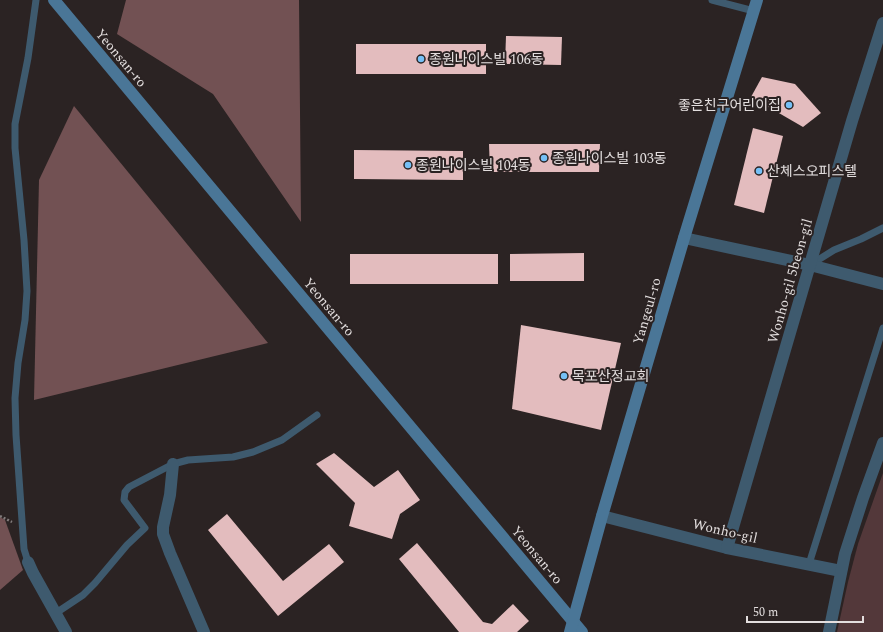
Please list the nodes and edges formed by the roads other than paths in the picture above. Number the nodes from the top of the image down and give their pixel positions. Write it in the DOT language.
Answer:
graph roads {
  1 [pos="36,0"];
  2 [pos="54,0"];
  3 [pos="712,0"];
  4 [pos="755,5"];
  5 [pos="883,23"];
  6 [pos="883,228"];
  7 [pos="684,238"];
  8 [pos="810,265"];
  9 [pos="883,284"];
  10 [pos="883,328"];
  11 [pos="317,416"];
  12 [pos="883,443"];
  13 [pos="173,464"];
  14 [pos="602,516"];
  15 [pos="727,548"];
  16 [pos="28,562"];
  17 [pos="809,564"];
  18 [pos="841,571"];
  19 [pos="56,613"];
  20 [pos="571,627"];
  21 [pos="66,632"];
  22 [pos="204,632"];
  23 [pos="582,632"];
  24 [pos="829,632"];
  1 -- 16 [label="lane"];
  2 -- 20 [label="street, Yeonsan-ro"];
  3 -- 4 [label="lane"];
  4 -- 7 [label="street, Yangeul-ro"];
  5 -- 8 [label="street, Wonho-gil 5beon-gil"];
  6 -- 8 [label="lane"];
  7 -- 8 [label="street"];
  7 -- 14 [label="street, Yangeul-ro"];
  8 -- 9 [label="street"];
  8 -- 15 [label="street, Wonho-gil 5beon-gil"];
  10 -- 17 [label="lane"];
  11 -- 13 [label="lane"];
  12 -- 18 [label="street"];
  13 -- 19 [label="lane"];
  13 -- 22 [label="street"];
  14 -- 15 [label="street, Wonho-gil"];
  14 -- 20 [label="street, Yangeul-ro"];
  15 -- 17 [label="street, Wonho-gil"];
  16 -- 19 [label="street"];
  17 -- 18 [label="street, Wonho-gil"];
  18 -- 24 [label="street"];
  19 -- 21 [label="street"];
  20 -- 23 [label="street, Yeonsan-ro"];
}
